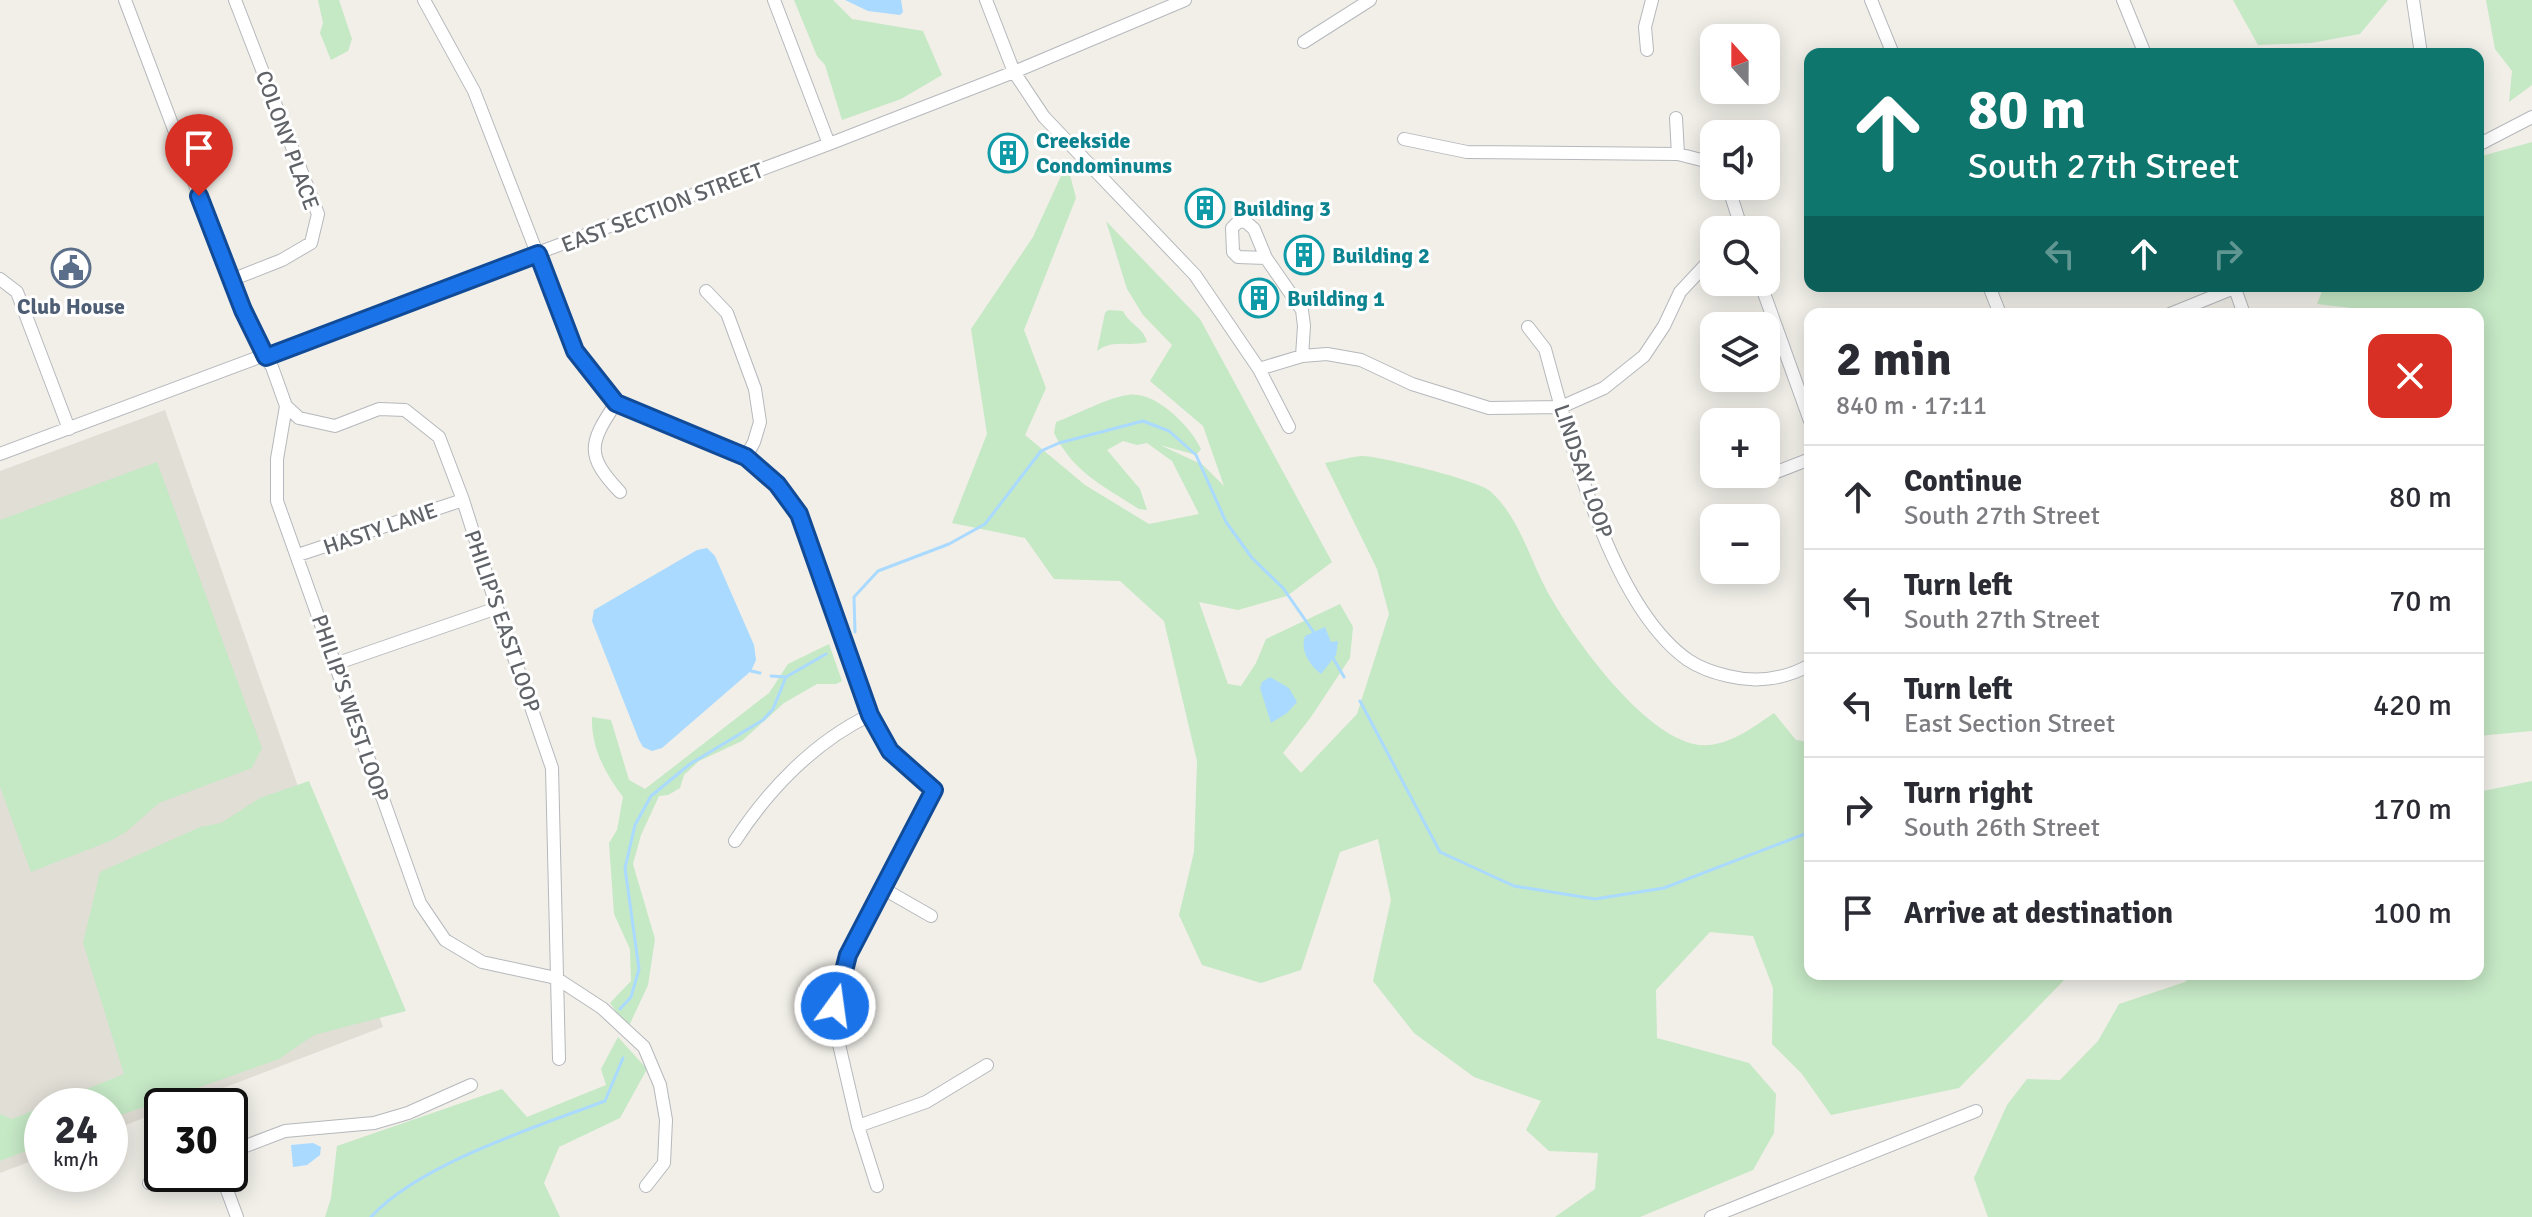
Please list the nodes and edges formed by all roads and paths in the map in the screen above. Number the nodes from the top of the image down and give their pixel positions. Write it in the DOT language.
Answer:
graph roads {
  1 [pos="125,0"];
  2 [pos="235,0"];
  3 [pos="424,0"];
  4 [pos="774,0"];
  5 [pos="986,0"];
  6 [pos="1185,0"];
  7 [pos="1370,0"];
  8 [pos="1652,0"];
  9 [pos="1871,0"];
  10 [pos="2123,0"];
  11 [pos="2413,0"];
  12 [pos="1304,42"];
  13 [pos="1891,48"];
  14 [pos="2143,48"];
  15 [pos="2420,48"];
  16 [pos="1647,50"];
  17 [pos="1014,72"];
  18 [pos="2532,117"];
  19 [pos="1676,118"];
  20 [pos="1404,139"];
  21 [pos="2484,142"];
  22 [pos="829,144"];
  23 [pos="1678,154"];
  24 [pos="1700,160"];
  25 [pos="538,254"];
  26 [pos="1266,258"];
  27 [pos="1700,271"];
  28 [pos="0,279"];
  29 [pos="231,280"];
  30 [pos="706,291"];
  31 [pos="2222,292"];
  32 [pos="1765,296"];
  33 [pos="2184,308"];
  34 [pos="1528,327"];
  35 [pos="1302,356"];
  36 [pos="266,357"];
  37 [pos="1259,369"];
  38 [pos="616,403"];
  39 [pos="1804,404"];
  40 [pos="286,406"];
  41 [pos="1561,407"];
  42 [pos="1289,427"];
  43 [pos="69,429"];
  44 [pos="0,454"];
  45 [pos="746,457"];
  46 [pos="1804,461"];
  47 [pos="1780,471"];
  48 [pos="620,492"];
  49 [pos="463,500"];
  50 [pos="298,555"];
  51 [pos="497,608"];
  52 [pos="335,664"];
  53 [pos="1804,668"];
  54 [pos="870,715"];
  55 [pos="735,841"];
  56 [pos="882,888"];
  57 [pos="931,916"];
  58 [pos="556,978"];
  59 [pos="559,1059"];
  60 [pos="987,1065"];
  61 [pos="471,1085"];
  62 [pos="1976,1111"];
  63 [pos="858,1126"];
  64 [pos="248,1145"];
  65 [pos="646,1186"];
  66 [pos="877,1186"];
  67 [pos="228,1192"];
  68 [pos="237,1217"];
  69 [pos="1711,1217"];
  1 -- 29 [label="street, PHILIP'S WEST LOOP"];
  2 -- 29 [label="street, COLONY PLACE"];
  3 -- 25 [label="street"];
  4 -- 22 [label="street"];
  5 -- 17 [label="street"];
  6 -- 17 [label="street, EAST SECTION STREET"];
  7 -- 12 [label="street"];
  8 -- 16 [label="street"];
  9 -- 13 [label="street"];
  10 -- 14 [label="street"];
  11 -- 15 [label="street"];
  17 -- 22 [label="street, EAST SECTION STREET"];
  17 -- 37 [label="street"];
  18 -- 21 [label="street"];
  19 -- 23 [label="street"];
  20 -- 23 [label="street"];
  22 -- 25 [label="street, EAST SECTION STREET"];
  23 -- 24 [label="street"];
  25 -- 36 [label="street, EAST SECTION STREET"];
  25 -- 38 [label="street"];
  26 -- 35 [label="street"];
  27 -- 41 [label="street"];
  28 -- 43 [label="street"];
  29 -- 36 [label="street, PHILIP'S WEST LOOP"];
  30 -- 45 [label="street"];
  31 -- 33 [label="street"];
  32 -- 39 [label="street"];
  34 -- 41 [label="street, LINDSAY LOOP"];
  35 -- 37 [label="street"];
  35 -- 41 [label="street"];
  36 -- 40 [label="street, PHILIP'S WEST LOOP"];
  36 -- 43 [label="street, EAST SECTION STREET"];
  37 -- 42 [label="street"];
  38 -- 45 [label="street"];
  38 -- 48 [label="street"];
  40 -- 49 [label="street, PHILIP'S EAST LOOP"];
  40 -- 50 [label="street, PHILIP'S WEST LOOP"];
  41 -- 53 [label="street, LINDSAY LOOP"];
  43 -- 44 [label="street, EAST SECTION STREET"];
  45 -- 54 [label="street"];
  46 -- 47 [label="street"];
  49 -- 50 [label="street, HASTY LANE"];
  49 -- 51 [label="street, PHILIP'S EAST LOOP"];
  50 -- 52 [label="street, PHILIP'S WEST LOOP"];
  51 -- 52 [label="street"];
  51 -- 58 [label="street, PHILIP'S EAST LOOP"];
  52 -- 58 [label="street, PHILIP'S WEST LOOP"];
  54 -- 55 [label="street"];
  54 -- 56 [label="street"];
  56 -- 57 [label="street"];
  56 -- 63 [label="street"];
  58 -- 59 [label="street, PHILIP'S EAST LOOP"];
  58 -- 65 [label="street"];
  60 -- 63 [label="street"];
  61 -- 64 [label="street"];
  62 -- 69 [label="street"];
  63 -- 66 [label="street"];
  67 -- 68 [label="street"];
}
